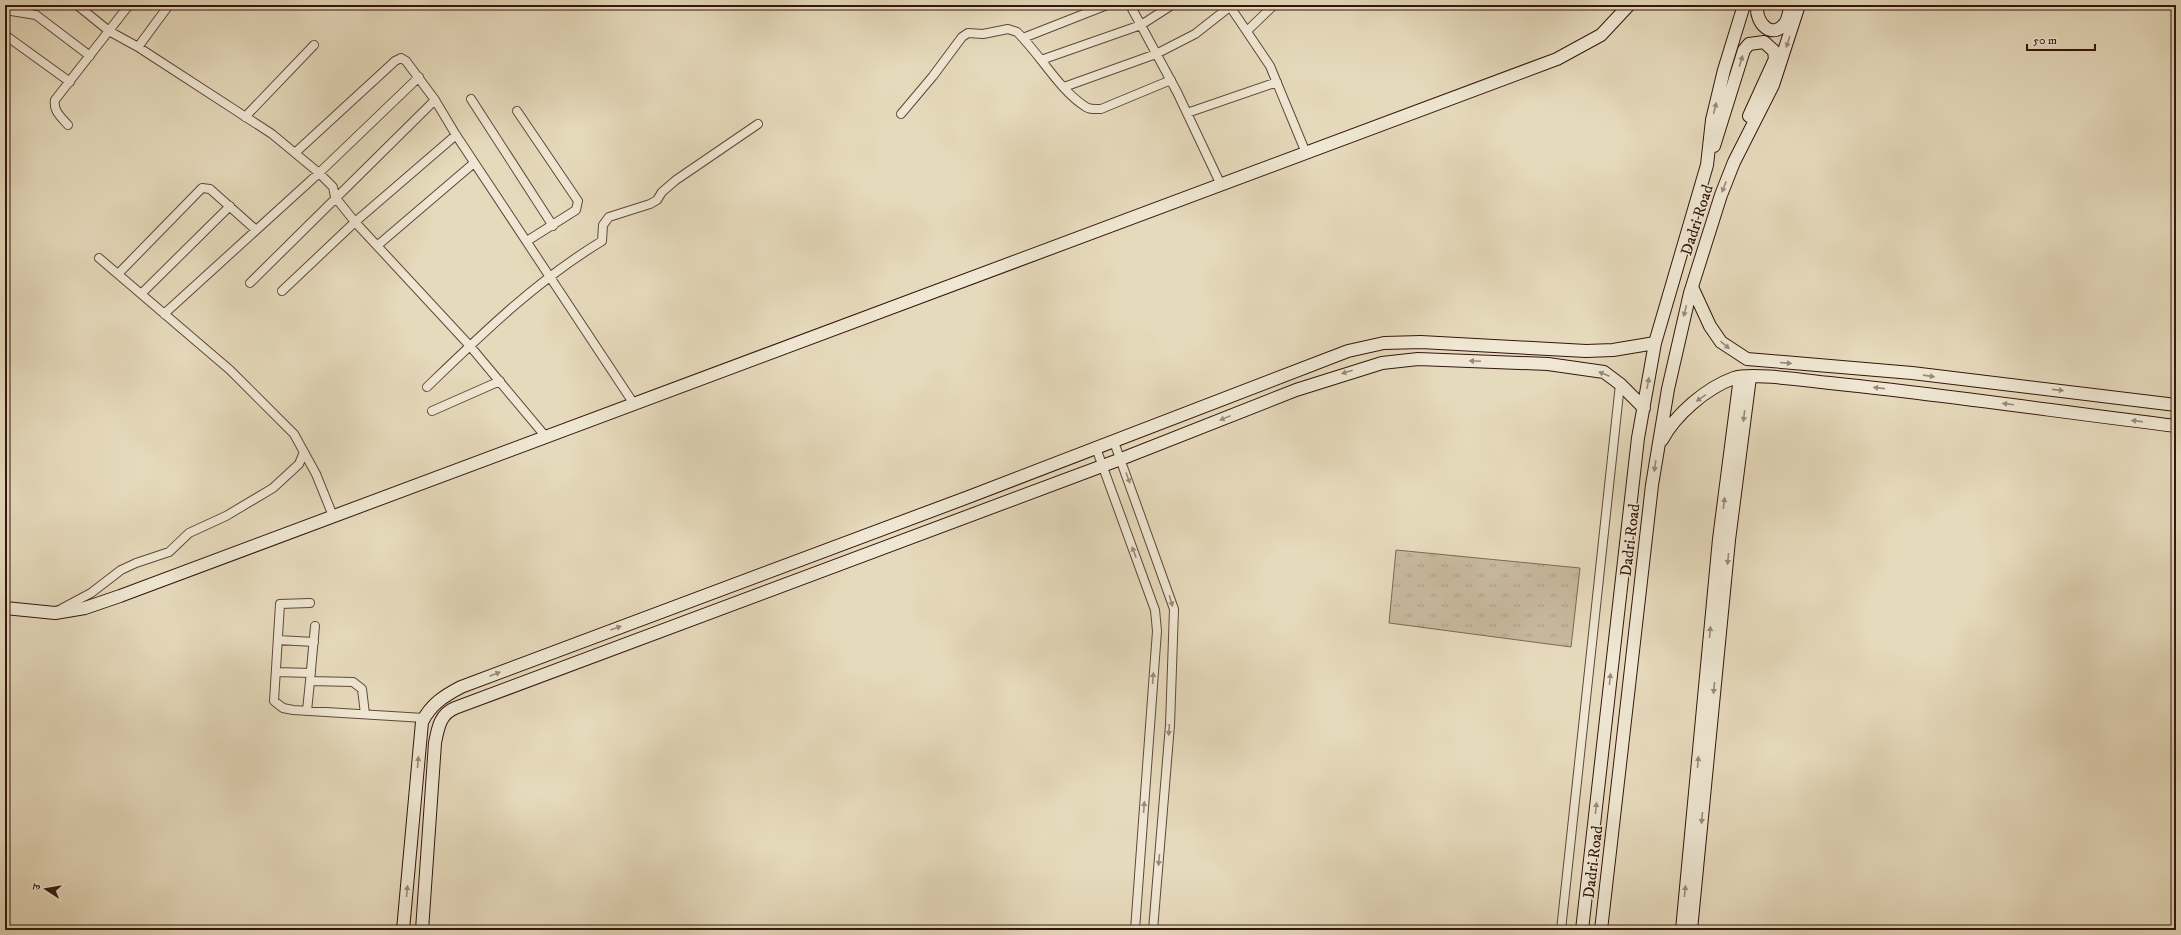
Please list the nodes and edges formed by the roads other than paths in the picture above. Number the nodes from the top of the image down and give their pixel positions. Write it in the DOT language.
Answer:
graph roads {
  1 [pos="77,5"];
  2 [pos="129,5"];
  3 [pos="169,5"];
  4 [pos="1107,5"];
  5 [pos="1130,5"];
  6 [pos="1172,5"];
  7 [pos="1274,5"];
  8 [pos="1629,5"];
  9 [pos="1744,5"];
  10 [pos="1757,5"];
  11 [pos="1791,5"];
  12 [pos="1799,5"];
  13 [pos="5,10"];
  14 [pos="1141,25"];
  15 [pos="108,31"];
  16 [pos="1247,31"];
  17 [pos="5,35"];
  18 [pos="1023,38"];
  19 [pos="314,45"];
  20 [pos="138,47"];
  21 [pos="1156,54"];
  22 [pos="90,56"];
  23 [pos="1041,60"];
  24 [pos="419,77"];
  25 [pos="1171,80"];
  26 [pos="70,82"];
  27 [pos="1277,82"];
  28 [pos="1064,87"];
  29 [pos="471,99"];
  30 [pos="435,100"];
  31 [pos="517,111"];
  32 [pos="901,114"];
  33 [pos="1187,114"];
  34 [pos="245,117"];
  35 [pos="758,124"];
  36 [pos="68,125"];
  37 [pos="456,134"];
  38 [pos="296,152"];
  39 [pos="1306,153"];
  40 [pos="1734,162"];
  41 [pos="474,163"];
  42 [pos="1707,164"];
  43 [pos="319,173"];
  44 [pos="1221,185"];
  45 [pos="335,197"];
  46 [pos="230,206"];
  47 [pos="356,222"];
  48 [pos="553,226"];
  49 [pos="256,230"];
  50 [pos="527,241"];
  51 [pos="378,245"];
  52 [pos="99,258"];
  53 [pos="118,274"];
  54 [pos="549,276"];
  55 [pos="250,283"];
  56 [pos="1692,287"];
  57 [pos="282,291"];
  58 [pos="141,294"];
  59 [pos="164,314"];
  60 [pos="1655,343"];
  61 [pos="470,346"];
  62 [pos="1808,364"];
  63 [pos="1745,377"];
  64 [pos="500,381"];
  65 [pos="1806,381"];
  66 [pos="1620,384"];
  67 [pos="427,388"];
  68 [pos="634,404"];
  69 [pos="2176,405"];
  70 [pos="1644,408"];
  71 [pos="432,411"];
  72 [pos="2176,426"];
  73 [pos="546,437"];
  74 [pos="1114,442"];
  75 [pos="1096,448"];
  76 [pos="1657,448"];
  77 [pos="304,452"];
  78 [pos="1121,459"];
  79 [pos="1102,465"];
  80 [pos="333,516"];
  81 [pos="310,603"];
  82 [pos="5,608"];
  83 [pos="55,613"];
  84 [pos="315,626"];
  85 [pos="278,640"];
  86 [pos="314,642"];
  87 [pos="276,672"];
  88 [pos="310,677"];
  89 [pos="307,711"];
  90 [pos="365,714"];
  91 [pos="426,715"];
  92 [pos="442,718"];
  93 [pos="403,930"];
  94 [pos="422,930"];
  95 [pos="1135,930"];
  96 [pos="1153,930"];
  97 [pos="1561,930"];
  98 [pos="1582,930"];
  99 [pos="1601,930"];
  100 [pos="1682,930"];
  101 [pos="1691,930"];
  1 -- 15 [label="street"];
  2 -- 15 [label="street"];
  3 -- 20 [label="street"];
  4 -- 18 [label="street"];
  5 -- 14 [label="street"];
  6 -- 14 [label="street"];
  7 -- 16 [label="street"];
  8 -- 39 [label="street"];
  42 -- 9 [label="street, Dadri Road, one-way"];
  10 -- 11 [label="street"];
  12 -- 40 [label="street, Dadri Road, one-way"];
  13 -- 22 [label="street"];
  14 -- 21 [label="street"];
  14 -- 23 [label="street"];
  15 -- 20 [label="street"];
  15 -- 22 [label="street"];
  16 -- 21 [label="street"];
  16 -- 27 [label="street"];
  17 -- 26 [label="street"];
  18 -- 23 [label="street"];
  18 -- 32 [label="street"];
  19 -- 34 [label="street"];
  20 -- 34 [label="street"];
  21 -- 25 [label="street"];
  21 -- 28 [label="street"];
  22 -- 26 [label="street"];
  23 -- 28 [label="street"];
  24 -- 30 [label="street"];
  24 -- 38 [label="street"];
  24 -- 43 [label="street"];
  25 -- 28 [label="street"];
  25 -- 33 [label="street"];
  26 -- 36 [label="street"];
  27 -- 33 [label="street"];
  27 -- 39 [label="street"];
  29 -- 48 [label="street"];
  30 -- 37 [label="street"];
  30 -- 45 [label="street"];
  31 -- 48 [label="street"];
  33 -- 44 [label="street"];
  34 -- 38 [label="street"];
  35 -- 54 [label="street"];
  37 -- 41 [label="street"];
  37 -- 47 [label="street"];
  38 -- 43 [label="street"];
  39 -- 44 [label="street"];
  42 -- 40 [label="street, Dadri Road, one-way"];
  40 -- 56 [label="street, Dadri Road, one-way"];
  41 -- 50 [label="street"];
  41 -- 51 [label="street"];
  42 -- 60 [label="street, Dadri Road"];
  43 -- 45 [label="street"];
  43 -- 49 [label="street"];
  44 -- 68 [label="street"];
  45 -- 47 [label="street"];
  45 -- 55 [label="street"];
  46 -- 49 [label="street"];
  46 -- 53 [label="street"];
  46 -- 58 [label="street"];
  47 -- 51 [label="street"];
  47 -- 57 [label="street"];
  48 -- 50 [label="street"];
  49 -- 59 [label="street"];
  50 -- 54 [label="street"];
  51 -- 61 [label="street"];
  52 -- 53 [label="street"];
  53 -- 58 [label="street"];
  54 -- 61 [label="street"];
  54 -- 68 [label="street"];
  56 -- 62 [label="street, one-way"];
  56 -- 76 [label="street, Dadri Road, one-way"];
  58 -- 59 [label="street"];
  59 -- 77 [label="street"];
  70 -- 60 [label="street, Dadri Road, one-way"];
  60 -- 74 [label="street"];
  61 -- 64 [label="street"];
  61 -- 67 [label="street"];
  62 -- 65 [label="street"];
  62 -- 69 [label="street, one-way"];
  63 -- 65 [label="street"];
  63 -- 76 [label="street, one-way"];
  100 -- 63 [label="street, one-way"];
  63 -- 101 [label="street, one-way"];
  64 -- 71 [label="street"];
  64 -- 73 [label="street"];
  72 -- 65 [label="street, one-way"];
  66 -- 70 [label="street"];
  66 -- 78 [label="street, one-way"];
  66 -- 97 [label="street"];
  68 -- 73 [label="street"];
  98 -- 70 [label="street, Dadri Road, one-way"];
  73 -- 80 [label="street"];
  74 -- 75 [label="street"];
  74 -- 78 [label="street"];
  75 -- 79 [label="street"];
  91 -- 75 [label="street, one-way"];
  76 -- 99 [label="street, Dadri Road, one-way"];
  77 -- 80 [label="street"];
  77 -- 83 [label="street"];
  78 -- 79 [label="street"];
  78 -- 96 [label="street, one-way"];
  79 -- 92 [label="street"];
  95 -- 79 [label="street, one-way"];
  80 -- 83 [label="street"];
  81 -- 85 [label="street"];
  82 -- 83 [label="street"];
  84 -- 86 [label="street"];
  85 -- 86 [label="street"];
  85 -- 87 [label="street"];
  86 -- 88 [label="street"];
  87 -- 88 [label="street"];
  87 -- 89 [label="street"];
  88 -- 89 [label="street"];
  88 -- 90 [label="street"];
  89 -- 90 [label="street"];
  90 -- 91 [label="street"];
  91 -- 92 [label="street"];
  93 -- 91 [label="street, one-way"];
  92 -- 94 [label="street"];
}
